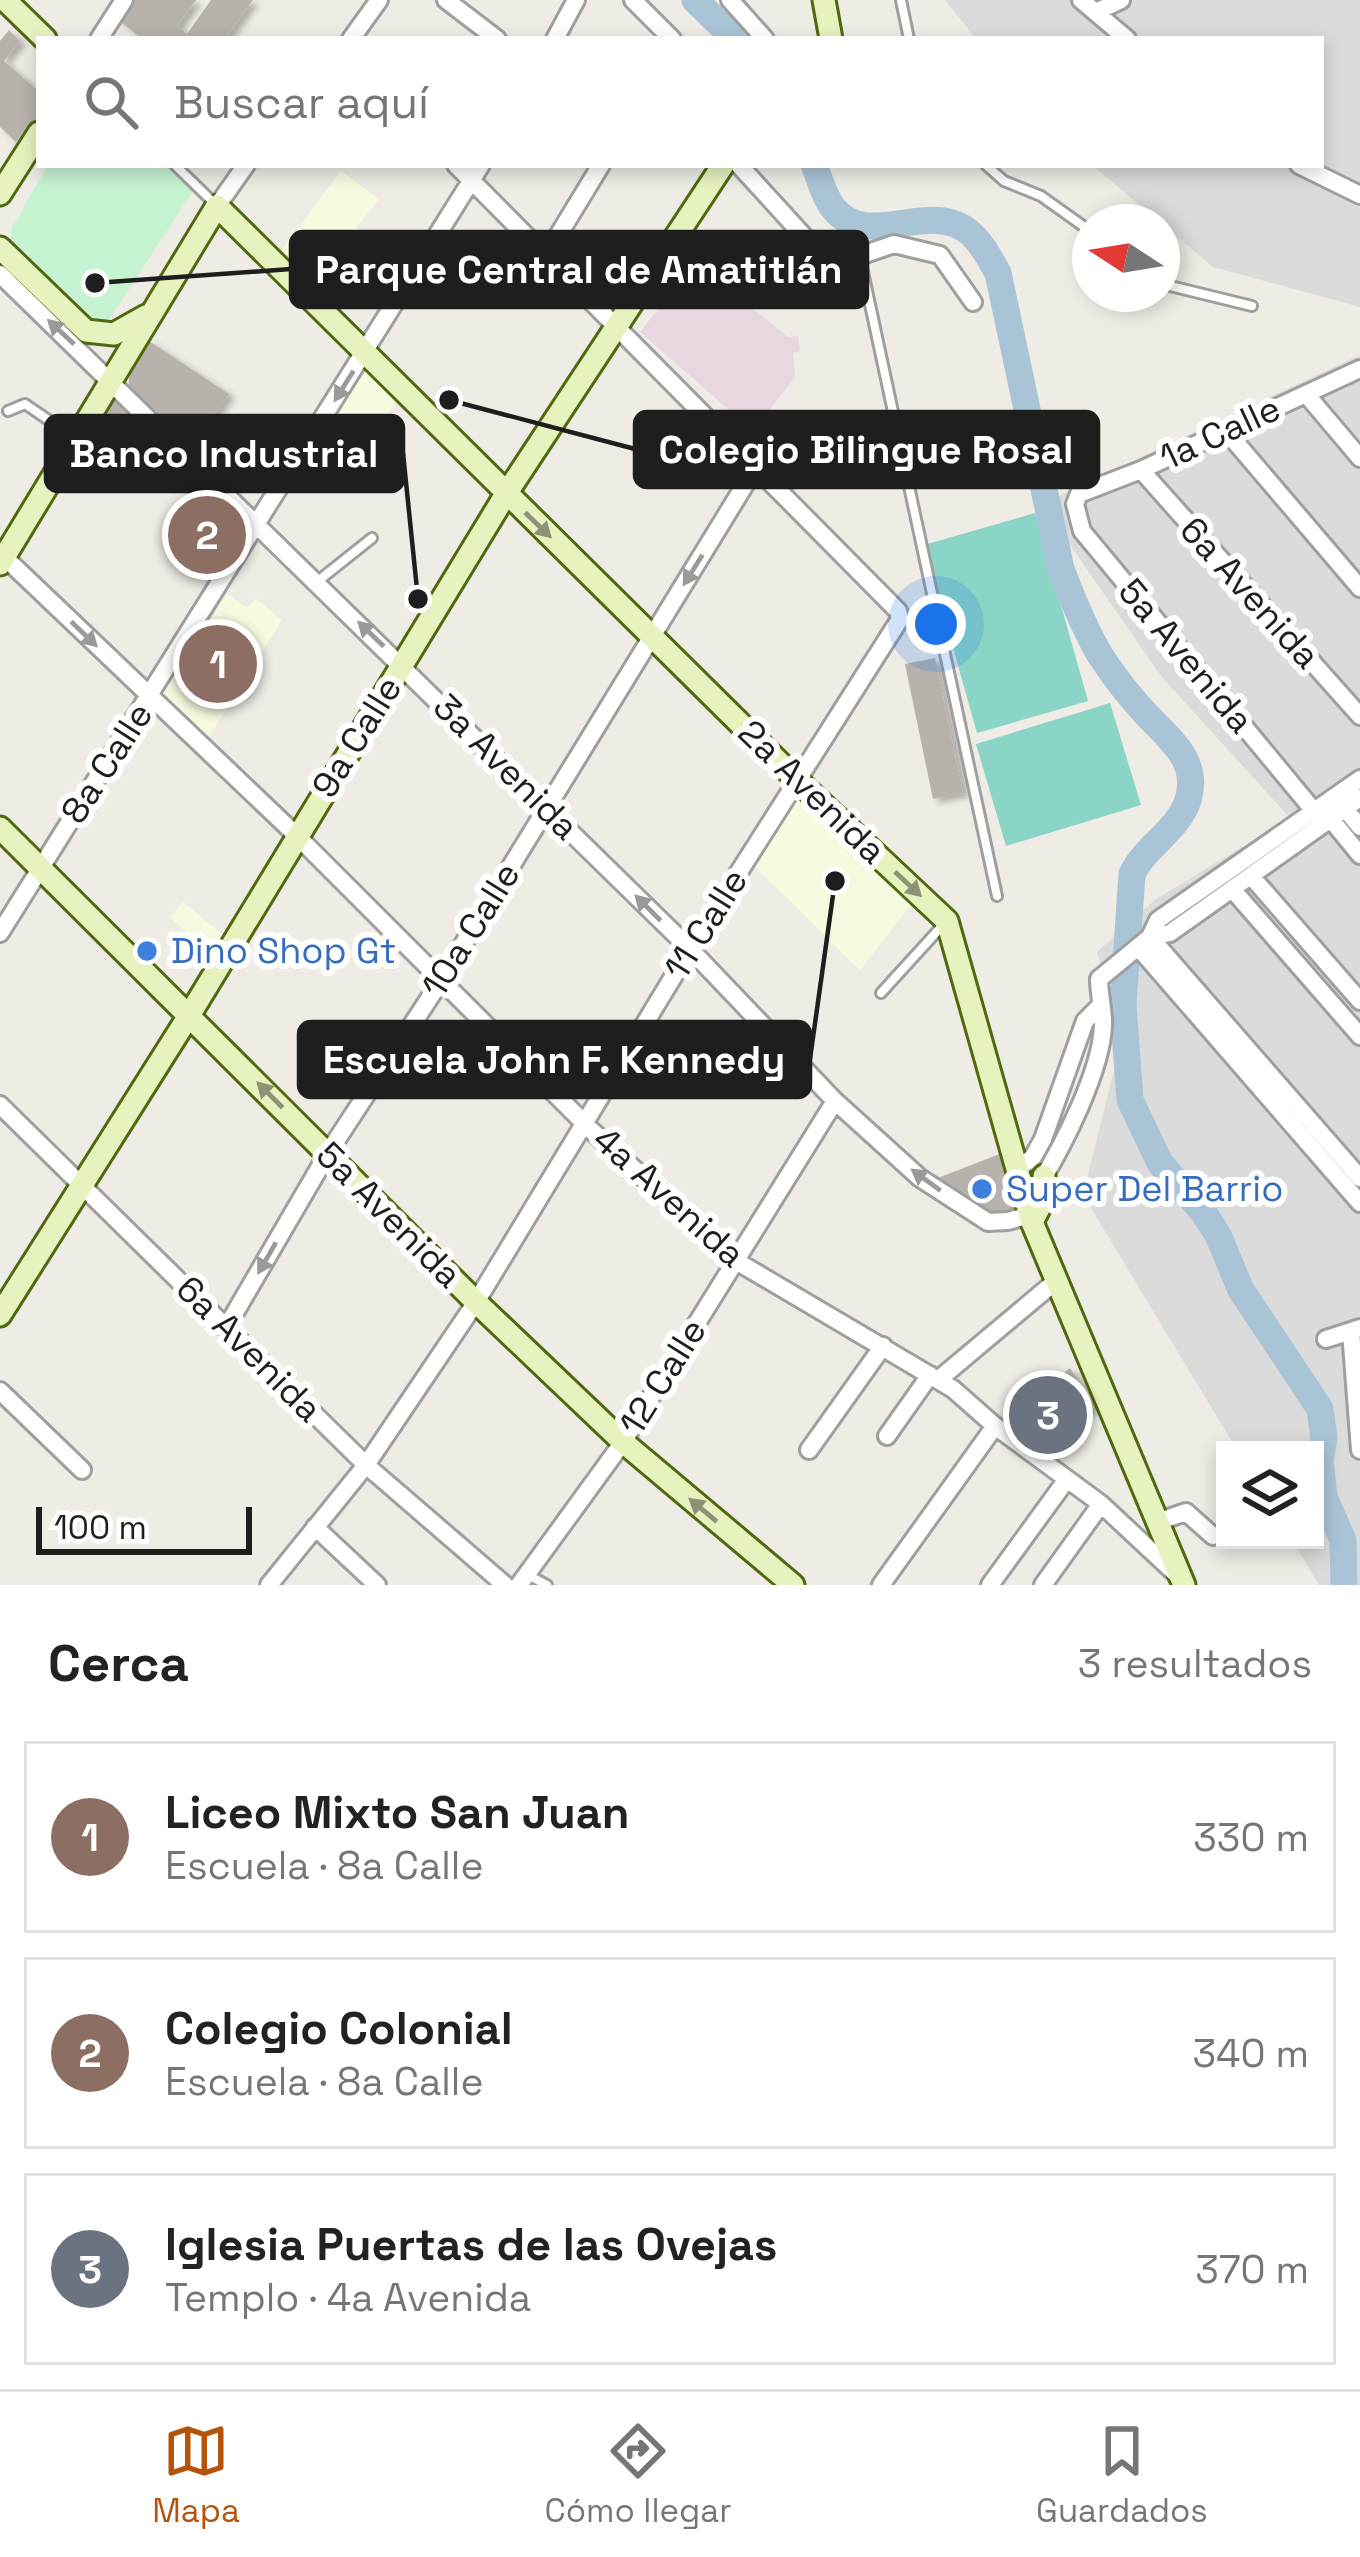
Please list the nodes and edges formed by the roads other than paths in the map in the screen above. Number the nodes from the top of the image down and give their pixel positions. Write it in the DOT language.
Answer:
graph roads {
  1 [pos="5,0"];
  2 [pos="124,0"];
  3 [pos="379,0"];
  4 [pos="446,0"];
  5 [pos="577,0"];
  6 [pos="633,0"];
  7 [pos="730,0"];
  8 [pos="824,0"];
  9 [pos="901,0"];
  10 [pos="1081,0"];
  11 [pos="1121,0"];
  12 [pos="1096,12"];
  13 [pos="42,36"];
  14 [pos="101,36"];
  15 [pos="354,36"];
  16 [pos="493,36"];
  17 [pos="557,36"];
  18 [pos="668,36"];
  19 [pos="762,36"];
  20 [pos="830,36"];
  21 [pos="908,36"];
  22 [pos="1124,36"];
  23 [pos="36,138"];
  24 [pos="178,168"];
  25 [pos="244,168"];
  26 [pos="600,168"];
  27 [pos="721,168"];
  28 [pos="742,168"];
  29 [pos="989,168"];
  30 [pos="1305,168"];
  31 [pos="477,173"];
  32 [pos="2,193"];
  33 [pos="1360,195"];
  34 [pos="217,206"];
  35 [pos="1072,219"];
  36 [pos="0,248"];
  37 [pos="545,256"];
  38 [pos="860,256"];
  39 [pos="0,274"];
  40 [pos="1180,288"];
  41 [pos="974,302"];
  42 [pos="1252,306"];
  43 [pos="152,313"];
  44 [pos="616,324"];
  45 [pos="366,351"];
  46 [pos="1360,369"];
  47 [pos="112,379"];
  48 [pos="1306,394"];
  49 [pos="8,412"];
  50 [pos="1226,431"];
  51 [pos="76,439"];
  52 [pos="1360,458"];
  53 [pos="754,470"];
  54 [pos="1141,470"];
  55 [pos="506,494"];
  56 [pos="1079,494"];
  57 [pos="257,524"];
  58 [pos="371,538"];
  59 [pos="1,558"];
  60 [pos="317,582"];
  61 [pos="1360,588"];
  62 [pos="652,637"];
  63 [pos="402,664"];
  64 [pos="150,697"];
  65 [pos="1360,716"];
  66 [pos="1360,779"];
  67 [pos="798,781"];
  68 [pos="1334,806"];
  69 [pos="546,807"];
  70 [pos="1360,827"];
  71 [pos="0,828"];
  72 [pos="296,836"];
  73 [pos="1360,855"];
  74 [pos="40,868"];
  75 [pos="1251,876"];
  76 [pos="1232,889"];
  77 [pos="997,896"];
  78 [pos="947,921"];
  79 [pos="0,933"];
  80 [pos="1140,945"];
  81 [pos="690,949"];
  82 [pos="440,982"];
  83 [pos="880,992"];
  84 [pos="1360,1001"];
  85 [pos="190,1014"];
  86 [pos="1360,1036"];
  87 [pos="835,1101"];
  88 [pos="1284,1101"];
  89 [pos="0,1106"];
  90 [pos="584,1120"];
  91 [pos="1060,1120"];
  92 [pos="328,1153"];
  93 [pos="1017,1170"];
  94 [pos="1044,1176"];
  95 [pos="1360,1178"];
  96 [pos="82,1184"];
  97 [pos="1360,1203"];
  98 [pos="1029,1213"];
  99 [pos="736,1262"];
  100 [pos="1056,1281"];
  101 [pos="476,1302"];
  102 [pos="0,1315"];
  103 [pos="226,1328"];
  104 [pos="1327,1339"];
  105 [pos="1356,1339"];
  106 [pos="884,1346"];
  107 [pos="1357,1374"];
  108 [pos="934,1378"];
  109 [pos="0,1391"];
  110 [pos="995,1426"];
  111 [pos="887,1436"];
  112 [pos="623,1442"];
  113 [pos="809,1450"];
  114 [pos="1360,1450"];
  115 [pos="366,1465"];
  116 [pos="82,1470"];
  117 [pos="1067,1479"];
  118 [pos="1101,1504"];
  119 [pos="1156,1522"];
  120 [pos="315,1527"];
  121 [pos="1213,1536"];
  122 [pos="523,1579"];
  123 [pos="1179,1583"];
  124 [pos="269,1585"];
  125 [pos="377,1585"];
  126 [pos="505,1585"];
  127 [pos="547,1585"];
  128 [pos="793,1585"];
  129 [pos="881,1585"];
  130 [pos="989,1585"];
  131 [pos="1043,1585"];
  1 -- 13 [label="main road"];
  2 -- 14 [label="street"];
  3 -- 15 [label="street"];
  4 -- 16 [label="street"];
  5 -- 17 [label="street"];
  6 -- 18 [label="street"];
  7 -- 19 [label="street"];
  8 -- 20 [label="main road"];
  9 -- 21 [label="lane"];
  10 -- 12 [label="street"];
  11 -- 12 [label="street"];
  12 -- 22 [label="street"];
  23 -- 32 [label="main road"];
  24 -- 34 [label="lane, 2a Avenida"];
  25 -- 34 [label="street"];
  26 -- 37 [label="street"];
  27 -- 44 [label="main road, 9a Calle"];
  28 -- 38 [label="street"];
  29 -- 35 [label="lane"];
  30 -- 33 [label="street"];
  31 -- 37 [label="street"];
  31 -- 45 [label="street, 8a Calle"];
  34 -- 43 [label="main road"];
  34 -- 45 [label="main road, 2a Avenida"];
  36 -- 43 [label="main road"];
  37 -- 44 [label="street"];
  38 -- 41 [label="street"];
  38 -- 77 [label="lane"];
  47 -- 39 [label="street, 3a Avenida, one-way"];
  40 -- 42 [label="lane"];
  43 -- 47 [label="main road"];
  44 -- 53 [label="street"];
  44 -- 55 [label="main road, 9a Calle"];
  45 -- 55 [label="main road, 2a Avenida"];
  45 -- 57 [label="street, 8a Calle, one-way"];
  46 -- 48 [label="street, 1a Calle"];
  47 -- 51 [label="main road"];
  47 -- 57 [label="street, 3a Avenida"];
  48 -- 50 [label="street, 1a Calle"];
  48 -- 52 [label="street"];
  49 -- 51 [label="lane"];
  50 -- 54 [label="street, 1a Calle"];
  50 -- 61 [label="street"];
  51 -- 59 [label="main road"];
  53 -- 62 [label="street, 10a Calle, one-way"];
  53 -- 67 [label="street, 11 Calle"];
  54 -- 56 [label="street, 1a Calle"];
  54 -- 65 [label="street, 6a Avenida"];
  55 -- 62 [label="main road, 2a Avenida, one-way"];
  55 -- 63 [label="main road, 9a Calle"];
  56 -- 68 [label="street, 5a Avenida"];
  57 -- 60 [label="street, 3a Avenida"];
  57 -- 64 [label="street, 8a Calle"];
  58 -- 60 [label="lane"];
  59 -- 64 [label="street, 4a Avenida, one-way"];
  63 -- 60 [label="street, 3a Avenida, one-way"];
  62 -- 67 [label="main road, 2a Avenida"];
  62 -- 69 [label="street, 10a Calle"];
  63 -- 69 [label="street, 3a Avenida"];
  63 -- 72 [label="main road, 9a Calle"];
  64 -- 72 [label="street, 4a Avenida"];
  64 -- 74 [label="street, 8a Calle"];
  66 -- 68 [label="street"];
  67 -- 78 [label="main road, 2a Avenida, one-way"];
  67 -- 81 [label="street, 11 Calle"];
  68 -- 70 [label="street, 5a Avenida"];
  68 -- 73 [label="street, 5a Avenida"];
  68 -- 75 [label="street"];
  68 -- 80 [label="street"];
  81 -- 69 [label="street, 3a Avenida, one-way"];
  69 -- 82 [label="street, 10a Calle"];
  71 -- 74 [label="main road, 5a Avenida"];
  72 -- 82 [label="street, 4a Avenida"];
  72 -- 85 [label="main road, 9a Calle"];
  74 -- 79 [label="street, 8a Calle"];
  74 -- 85 [label="main road, 5a Avenida"];
  75 -- 76 [label="street"];
  75 -- 84 [label="street"];
  76 -- 80 [label="street"];
  76 -- 86 [label="street"];
  78 -- 83 [label="lane"];
  78 -- 93 [label="main road"];
  80 -- 88 [label="street"];
  80 -- 91 [label="street"];
  81 -- 87 [label="street, 3a Avenida"];
  81 -- 90 [label="street, 11 Calle"];
  82 -- 90 [label="street, 4a Avenida"];
  82 -- 92 [label="street, 10a Calle"];
  92 -- 85 [label="main road, 5a Avenida, one-way"];
  85 -- 96 [label="main road, 9a Calle"];
  98 -- 87 [label="street, 3a Avenida, one-way"];
  87 -- 99 [label="street, 12 Calle"];
  88 -- 95 [label="street"];
  88 -- 97 [label="street"];
  89 -- 96 [label="street, 6a Avenida"];
  90 -- 99 [label="street, 4a Avenida"];
  90 -- 101 [label="street, 11 Calle"];
  91 -- 93 [label="street"];
  91 -- 94 [label="street"];
  92 -- 101 [label="main road, 5a Avenida"];
  92 -- 103 [label="street, 10a Calle, one-way"];
  93 -- 98 [label="main road"];
  94 -- 98 [label="main road"];
  96 -- 102 [label="main road, 9a Calle"];
  96 -- 103 [label="street, 6a Avenida"];
  98 -- 100 [label="main road"];
  99 -- 106 [label="street, 4a Avenida"];
  99 -- 112 [label="street, 12 Calle"];
  100 -- 108 [label="street"];
  100 -- 119 [label="main road"];
  101 -- 112 [label="main road, 5a Avenida"];
  101 -- 115 [label="street, 11 Calle"];
  103 -- 115 [label="street, 6a Avenida"];
  104 -- 105 [label="street"];
  105 -- 107 [label="street"];
  106 -- 108 [label="street, 4a Avenida"];
  106 -- 113 [label="street"];
  107 -- 114 [label="street"];
  108 -- 110 [label="street, 4a Avenida"];
  108 -- 111 [label="street"];
  109 -- 116 [label="street"];
  110 -- 117 [label="street, 4a Avenida"];
  110 -- 129 [label="street"];
  112 -- 122 [label="street, 12 Calle"];
  128 -- 112 [label="main road, 5a Avenida, one-way"];
  115 -- 120 [label="street, 11 Calle"];
  115 -- 126 [label="street, 6a Avenida"];
  117 -- 118 [label="street, 4a Avenida"];
  117 -- 130 [label="street"];
  118 -- 123 [label="street, 4a Avenida"];
  118 -- 131 [label="street"];
  119 -- 121 [label="street"];
  119 -- 123 [label="main road"];
  120 -- 124 [label="street, 11 Calle"];
  120 -- 125 [label="street"];
  122 -- 127 [label="lane"];
}
